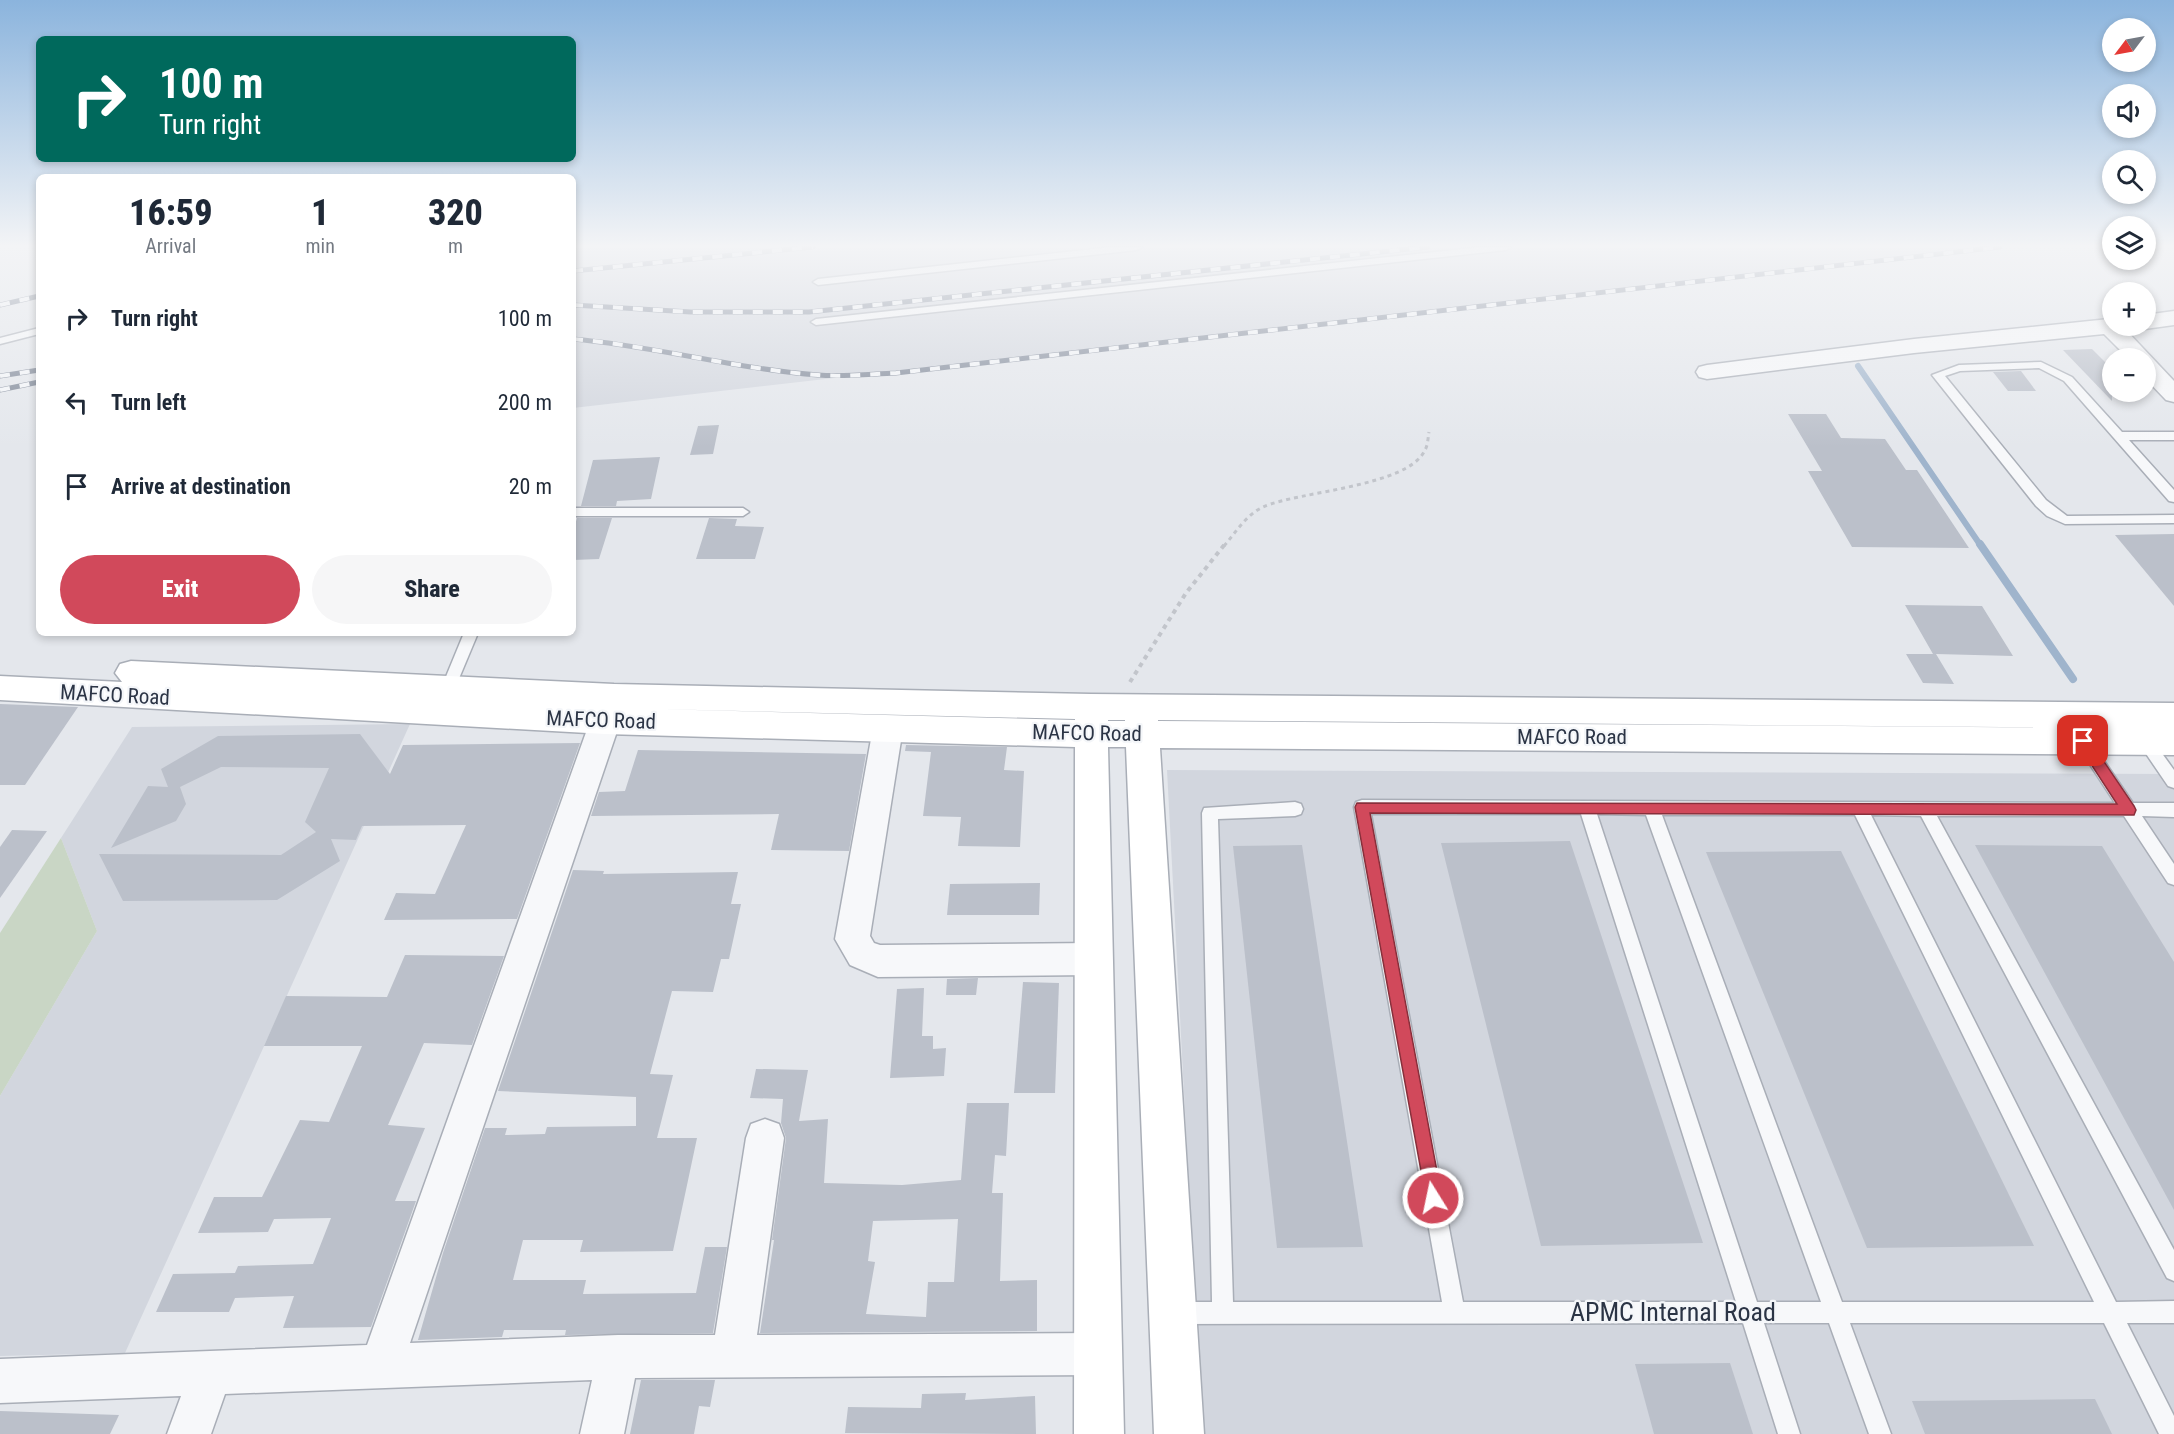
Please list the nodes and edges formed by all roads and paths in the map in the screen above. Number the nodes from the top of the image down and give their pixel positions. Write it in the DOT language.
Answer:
graph roads {
  1 [pos="890,314"];
  2 [pos="2174,318"];
  3 [pos="2156,320"];
  4 [pos="816,322"];
  5 [pos="2102,327"];
  6 [pos="36,332"];
  7 [pos="2121,336"];
  8 [pos="0,341"];
  9 [pos="2131,348"];
  10 [pos="1707,372"];
  11 [pos="2156,376"];
  12 [pos="2174,395"];
  13 [pos="1429,432"];
  14 [pos="2119,436"];
  15 [pos="2174,436"];
  16 [pos="2174,498"];
  17 [pos="576,512"];
  18 [pos="743,512"];
  19 [pos="2174,519"];
  20 [pos="470,636"];
  21 [pos="0,666"];
  22 [pos="0,688"];
  23 [pos="443,701"];
  24 [pos="609,709"];
  25 [pos="1097,716"];
  26 [pos="2127,716"];
  27 [pos="2174,716"];
  28 [pos="1142,721"];
  29 [pos="888,728"];
  30 [pos="2074,728"];
  31 [pos="2160,742"];
  32 [pos="2174,782"];
  33 [pos="1587,808"];
  34 [pos="1296,809"];
  35 [pos="1652,809"];
  36 [pos="1860,809"];
  37 [pos="1926,810"];
  38 [pos="2128,810"];
  39 [pos="2174,810"];
  40 [pos="2174,878"];
  41 [pos="1094,959"];
  42 [pos="765,1138"];
  43 [pos="2174,1271"];
  44 [pos="1454,1312"];
  45 [pos="1749,1312"];
  46 [pos="1835,1312"];
  47 [pos="2111,1312"];
  48 [pos="2174,1312"];
  49 [pos="1173,1313"];
  50 [pos="1223,1313"];
  51 [pos="1098,1354"];
  52 [pos="733,1356"];
  53 [pos="618,1357"];
  54 [pos="381,1366"];
  55 [pos="211,1373"];
  56 [pos="0,1381"];
  57 [pos="189,1434"];
  58 [pos="602,1434"];
  59 [pos="1099,1434"];
  60 [pos="1179,1434"];
  61 [pos="1789,1434"];
  62 [pos="1880,1434"];
  63 [pos="2171,1434"];
  1 -- 4 [label="lane"];
  2 -- 3 [label="street"];
  5 -- 10 [label="street"];
  6 -- 8 [label="lane"];
  7 -- 9 [label="street"];
  11 -- 12 [label="street"];
  13 -- 25 [label="path"];
  14 -- 15 [label="lane"];
  14 -- 16 [label="lane"];
  14 -- 19 [label="lane"];
  17 -- 18 [label="lane"];
  20 -- 23 [label="lane"];
  21 -- 23 [label="main road, MAFCO Road"];
  22 -- 23 [label="main road, MAFCO Road"];
  23 -- 24 [label="main road, MAFCO Road"];
  24 -- 25 [label="main road, MAFCO Road"];
  24 -- 29 [label="main road, MAFCO Road"];
  24 -- 54 [label="street"];
  25 -- 28 [label="main road, MAFCO Road"];
  25 -- 29 [label="main road, MAFCO Road"];
  25 -- 41 [label="main road"];
  26 -- 27 [label="main road, MAFCO Road"];
  26 -- 30 [label="main road, MAFCO Road"];
  26 -- 31 [label="lane"];
  28 -- 30 [label="main road, MAFCO Road"];
  28 -- 49 [label="main road"];
  29 -- 41 [label="street"];
  30 -- 31 [label="main road, MAFCO Road"];
  30 -- 38 [label="lane"];
  31 -- 32 [label="lane"];
  33 -- 35 [label="lane"];
  33 -- 44 [label="lane"];
  33 -- 45 [label="lane"];
  34 -- 50 [label="lane"];
  35 -- 36 [label="lane"];
  35 -- 46 [label="lane"];
  36 -- 37 [label="lane"];
  36 -- 47 [label="lane"];
  37 -- 38 [label="lane"];
  37 -- 43 [label="lane"];
  38 -- 39 [label="lane"];
  38 -- 40 [label="lane"];
  41 -- 51 [label="main road"];
  42 -- 52 [label="street"];
  44 -- 45 [label="lane, APMC Internal Road"];
  44 -- 50 [label="lane, APMC Internal Road"];
  45 -- 46 [label="lane, APMC Internal Road"];
  45 -- 61 [label="lane"];
  46 -- 47 [label="lane, APMC Internal Road"];
  46 -- 62 [label="lane"];
  47 -- 48 [label="lane, APMC Internal Road"];
  47 -- 63 [label="lane"];
  49 -- 50 [label="lane, APMC Internal Road"];
  49 -- 60 [label="main road"];
  51 -- 52 [label="street"];
  51 -- 59 [label="main road"];
  52 -- 53 [label="street"];
  53 -- 54 [label="street"];
  53 -- 58 [label="street"];
  54 -- 55 [label="street"];
  55 -- 56 [label="street"];
  55 -- 57 [label="street"];
}
